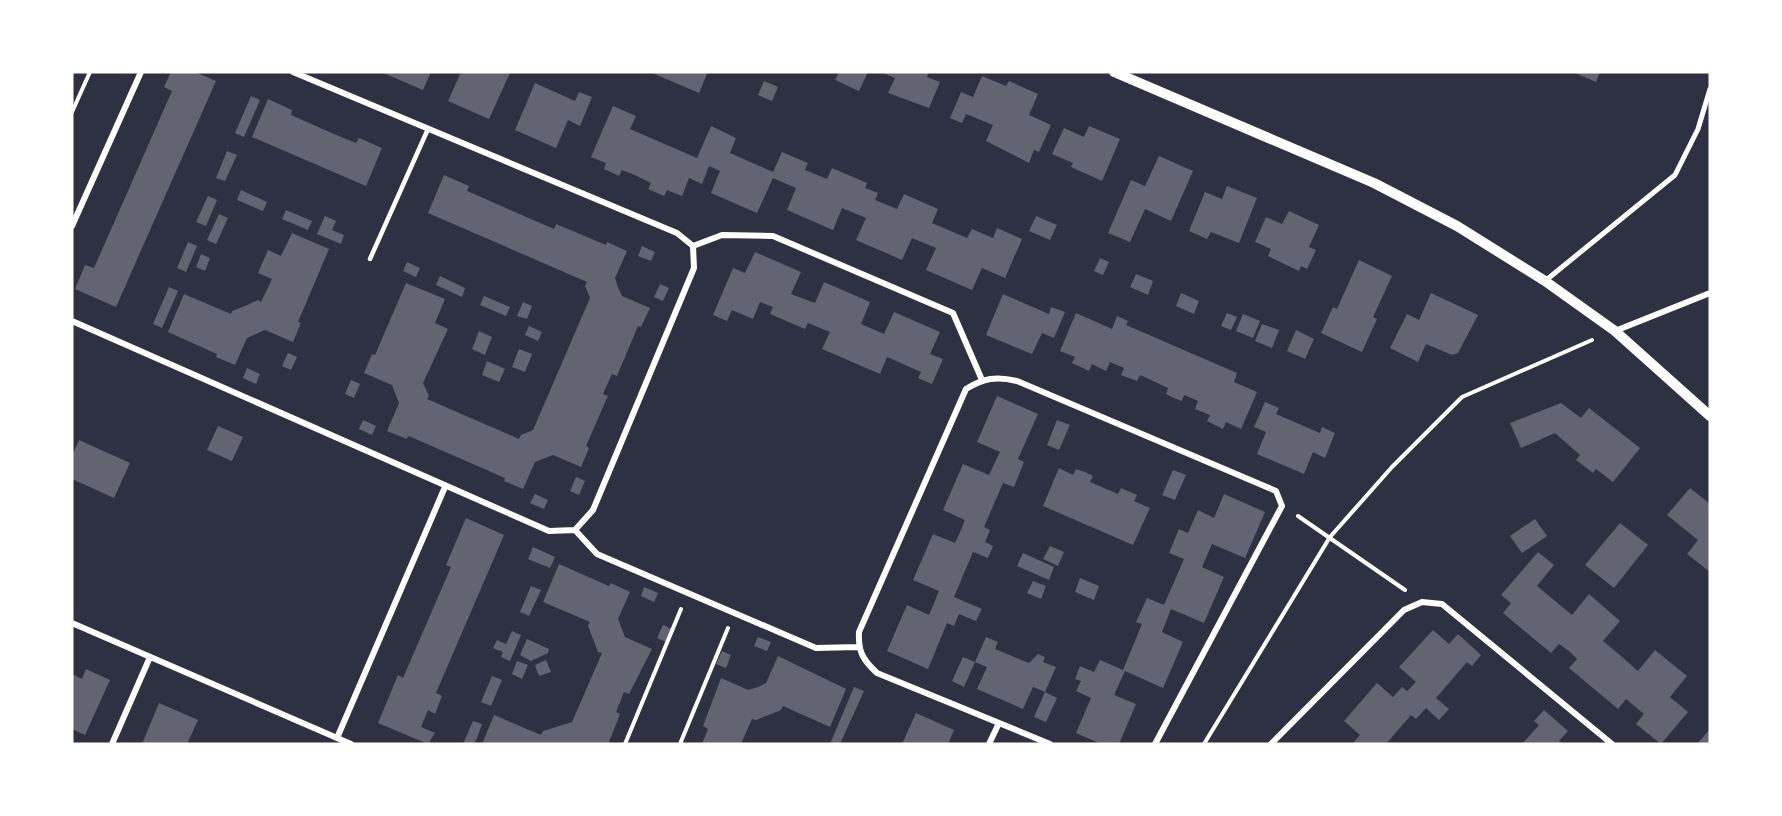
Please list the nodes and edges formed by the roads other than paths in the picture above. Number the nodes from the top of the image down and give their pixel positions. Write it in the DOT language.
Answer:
graph roads {
  1 [pos="141,72"];
  2 [pos="293,72"];
  3 [pos="1115,72"];
  4 [pos="1710,89"];
  5 [pos="428,129"];
  6 [pos="72,226"];
  7 [pos="693,246"];
  8 [pos="370,259"];
  9 [pos="1545,281"];
  10 [pos="1710,293"];
  11 [pos="72,321"];
  12 [pos="1615,331"];
  13 [pos="982,380"];
  14 [pos="1710,416"];
  15 [pos="445,487"];
  16 [pos="575,530"];
  17 [pos="72,623"];
  18 [pos="858,647"];
  19 [pos="150,657"];
  20 [pos="999,723"];
  21 [pos="337,738"];
  22 [pos="112,744"];
  23 [pos="351,744"];
  24 [pos="989,744"];
  25 [pos="1050,744"];
  26 [pos="1155,744"];
  27 [pos="1271,744"];
  28 [pos="1612,744"];
  1 -- 6 [label="street"];
  2 -- 5 [label="street"];
  3 -- 9 [label="street"];
  4 -- 9 [label="street"];
  5 -- 7 [label="street"];
  5 -- 8 [label="lane"];
  7 -- 13 [label="street"];
  7 -- 16 [label="street"];
  9 -- 12 [label="street"];
  10 -- 12 [label="street"];
  11 -- 15 [label="street"];
  12 -- 14 [label="street"];
  13 -- 18 [label="street"];
  13 -- 26 [label="street"];
  15 -- 16 [label="street"];
  15 -- 21 [label="street"];
  16 -- 18 [label="street"];
  17 -- 19 [label="street"];
  18 -- 20 [label="street"];
  19 -- 21 [label="street"];
  19 -- 22 [label="street"];
  20 -- 24 [label="street"];
  20 -- 25 [label="street"];
  21 -- 23 [label="street"];
  27 -- 28 [label="street"];
}
